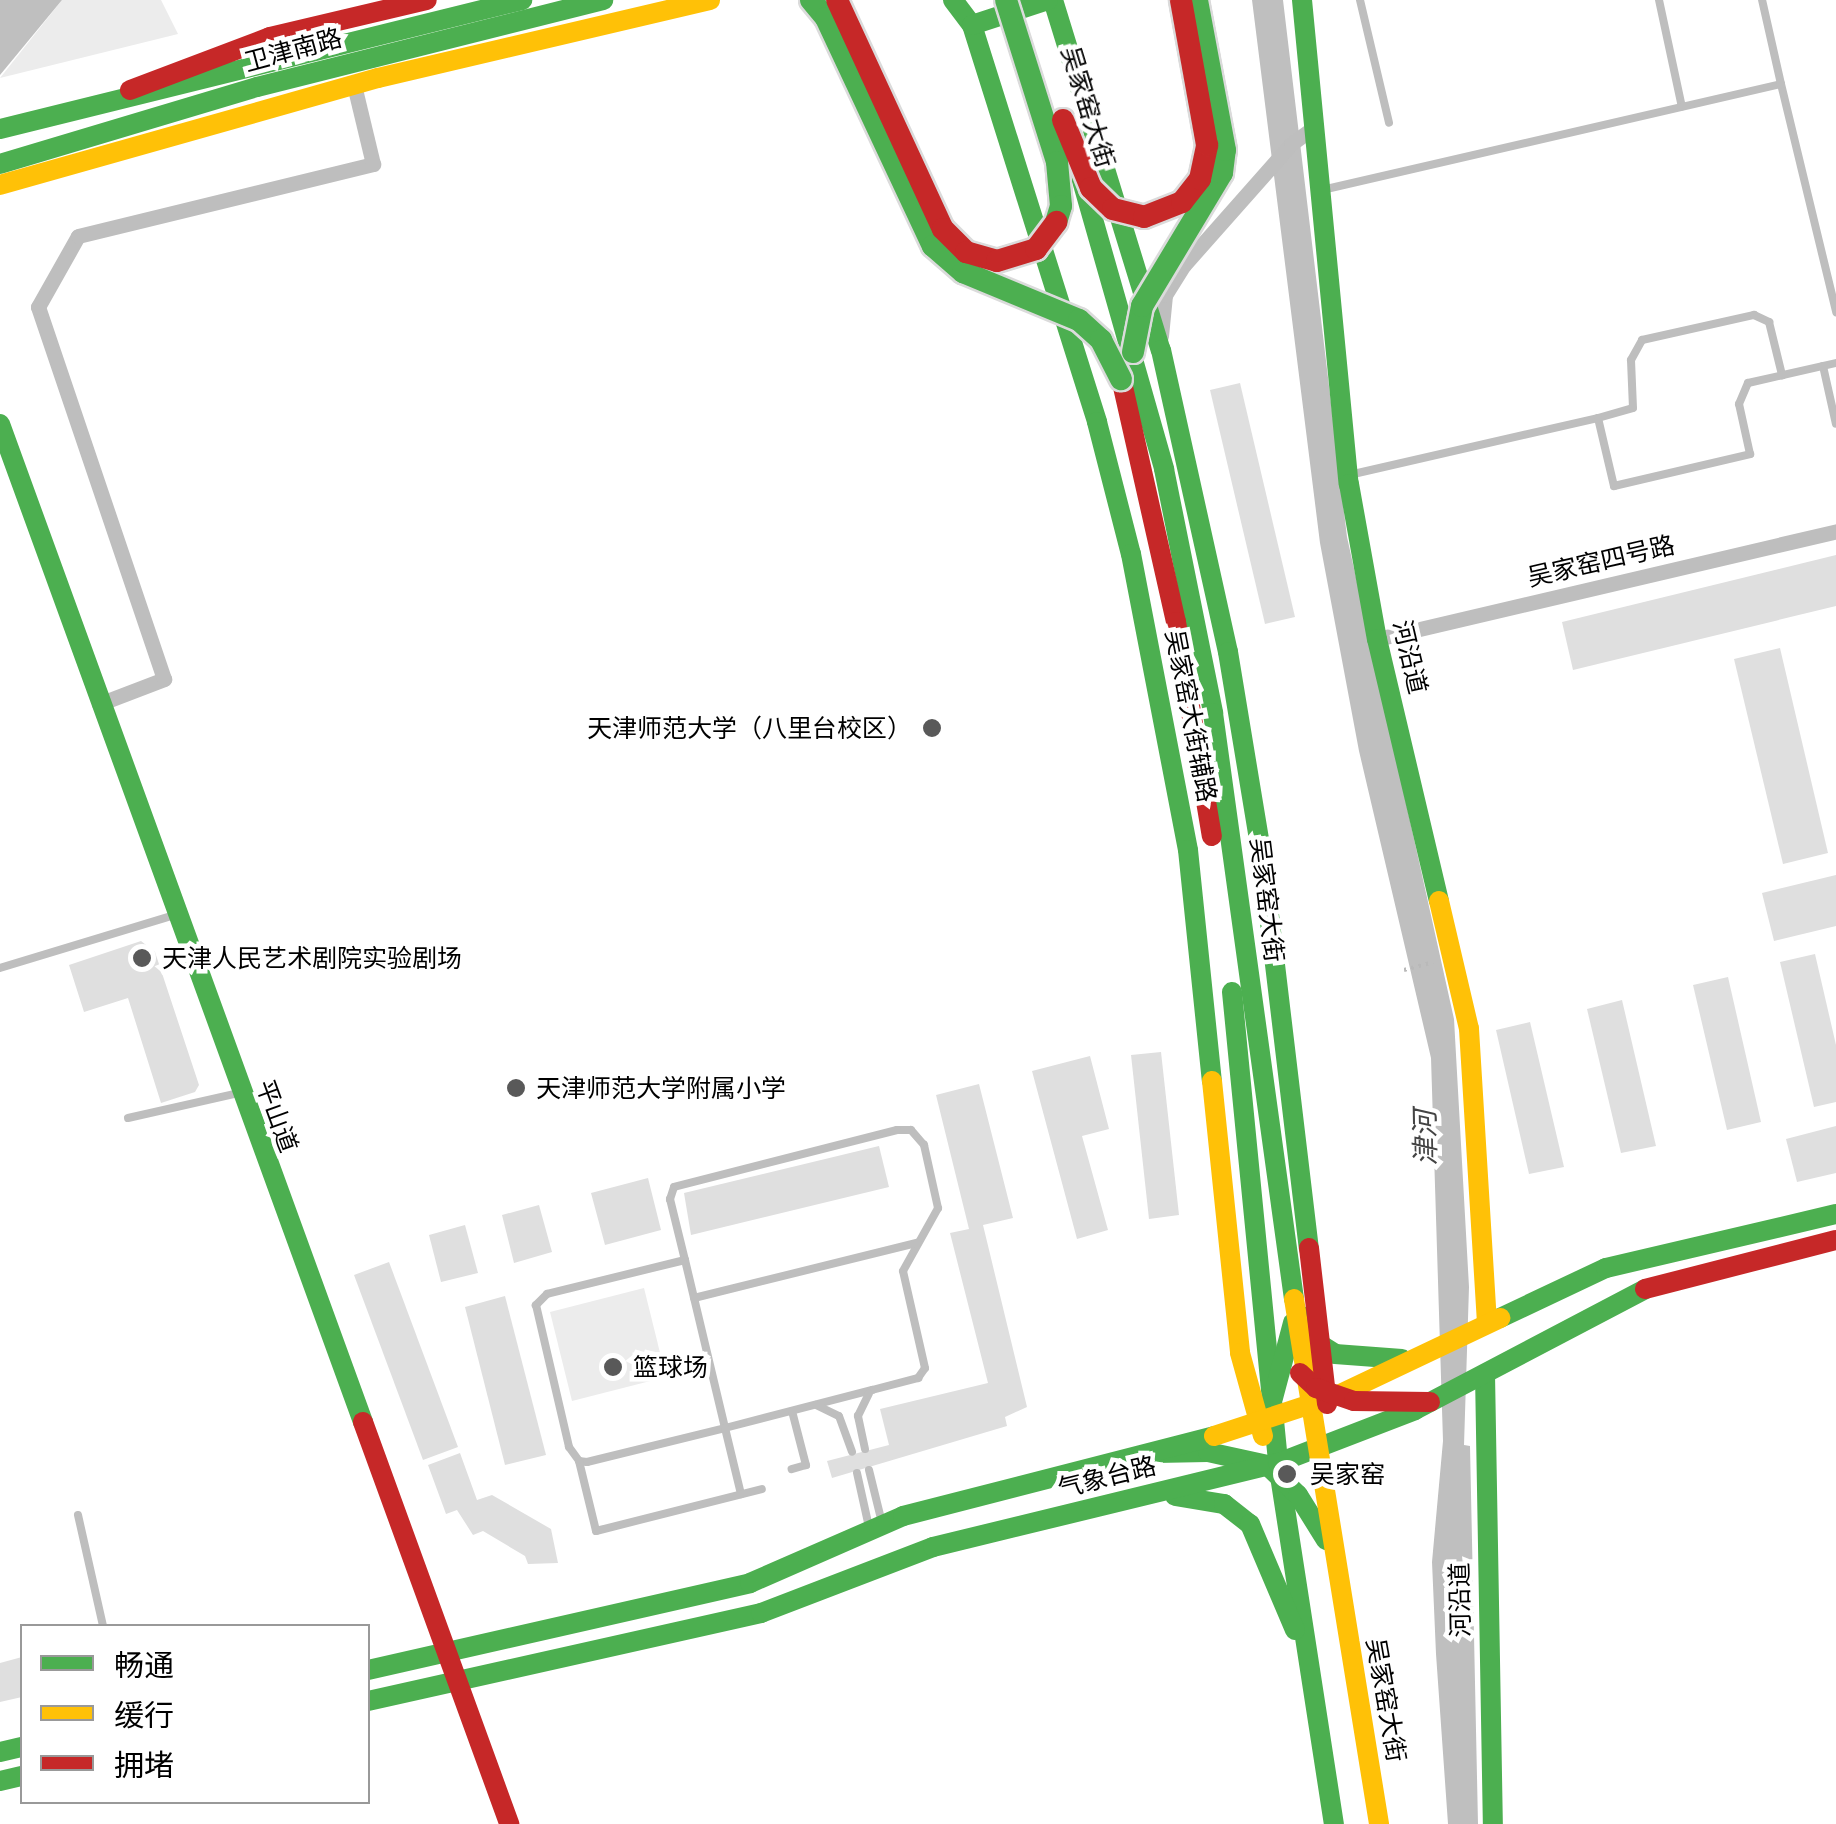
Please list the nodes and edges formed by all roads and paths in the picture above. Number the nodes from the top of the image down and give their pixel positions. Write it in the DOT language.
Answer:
graph roads {
  1 [pos="427,0"];
  2 [pos="522,0"];
  3 [pos="602,0"];
  4 [pos="710,0"];
  5 [pos="811,0"];
  6 [pos="836,0"];
  7 [pos="953,0"];
  8 [pos="1006,0"];
  9 [pos="1026,0"];
  10 [pos="1050,0"];
  11 [pos="1181,0"];
  12 [pos="1197,0"];
  13 [pos="1302,0"];
  14 [pos="1360,0"];
  15 [pos="1659,0"];
  16 [pos="1762,0"];
  17 [pos="972,24"];
  18 [pos="343,65"];
  19 [pos="1782,84"];
  20 [pos="116,99"];
  21 [pos="1682,107"];
  22 [pos="1389,123"];
  23 [pos="10,126"];
  24 [pos="1316,126"];
  25 [pos="1064,153"];
  26 [pos="0,164"];
  27 [pos="0,172"];
  28 [pos="24,177"];
  29 [pos="0,185"];
  30 [pos="1322,190"];
  31 [pos="1836,312"];
  32 [pos="1161,350"];
  33 [pos="1133,352"];
  34 [pos="1836,363"];
  35 [pos="1823,366"];
  36 [pos="1782,375"];
  37 [pos="1121,378"];
  38 [pos="1598,418"];
  39 [pos="0,424"];
  40 [pos="1836,424"];
  41 [pos="1348,476"];
  42 [pos="1836,532"];
  43 [pos="1377,639"];
  44 [pos="99,704"];
  45 [pos="174,915"];
  46 [pos="1452,957"];
  47 [pos="0,968"];
  48 [pos="1404,970"];
  49 [pos="1248,1049"];
  50 [pos="239,1093"];
  51 [pos="128,1118"];
  52 [pos="1252,1184"];
  53 [pos="1836,1214"];
  54 [pos="1836,1240"];
  55 [pos="916,1243"];
  56 [pos="685,1260"];
  57 [pos="1292,1286"];
  58 [pos="694,1298"];
  59 [pos="1481,1324"];
  60 [pos="1323,1347"];
  61 [pos="1288,1354"];
  62 [pos="1416,1357"];
  63 [pos="1481,1377"];
  64 [pos="1306,1381"];
  65 [pos="872,1390"];
  66 [pos="1326,1399"];
  67 [pos="1430,1402"];
  68 [pos="816,1404"];
  69 [pos="792,1410"];
  70 [pos="1268,1415"];
  71 [pos="725,1428"];
  72 [pos="865,1449"];
  73 [pos="1318,1450"];
  74 [pos="852,1452"];
  75 [pos="1156,1453"];
  76 [pos="1225,1454"];
  77 [pos="579,1462"];
  78 [pos="1275,1468"];
  79 [pos="792,1469"];
  80 [pos="869,1470"];
  81 [pos="856,1473"];
  82 [pos="762,1489"];
  83 [pos="742,1494"];
  84 [pos="1152,1495"];
  85 [pos="78,1515"];
  86 [pos="875,1526"];
  87 [pos="1336,1564"];
  88 [pos="103,1624"];
  89 [pos="446,1652"];
  90 [pos="1308,1666"];
  91 [pos="370,1670"];
  92 [pos="457,1681"];
  93 [pos="370,1701"];
  94 [pos="509,1824"];
  95 [pos="1334,1824"];
  96 [pos="1379,1824"];
  97 [pos="1494,1824"];
  1 -- 20 [label="main road"];
  2 -- 18 [label="main road, 卫津南路"];
  3 -- 18 [label="main road, 卫津南路"];
  4 -- 18 [label="main road"];
  5 -- 37 [label="main road, bridge"];
  6 -- 25 [label="main road, bridge"];
  7 -- 17 [label="main road, 吴家窑大街辅路"];
  8 -- 25 [label="main road, 吴家窑大街, bridge"];
  9 -- 25 [label="main road, 吴家窑大街, bridge"];
  10 -- 17 [label="main road"];
  10 -- 32 [label="main road, 吴家窑大街辅路"];
  11 -- 25 [label="main road, bridge"];
  12 -- 33 [label="main road, bridge"];
  13 -- 24 [label="main road, 河沿道"];
  14 -- 22 [label="lane"];
  15 -- 21 [label="lane"];
  16 -- 19 [label="lane"];
  17 -- 70 [label="main road, 吴家窑大街辅路"];
  18 -- 20 [label="main road, 卫津南路"];
  18 -- 26 [label="main road, 卫津南路"];
  18 -- 28 [label="main road"];
  18 -- 44 [label="street"];
  19 -- 21 [label="lane"];
  19 -- 31 [label="lane"];
  20 -- 23 [label="main road, 卫津南路"];
  21 -- 30 [label="lane"];
  24 -- 30 [label="main road, 河沿道"];
  24 -- 32 [label="street"];
  25 -- 33 [label="main road, 吴家窑大街, bridge"];
  25 -- 37 [label="main road, 吴家窑大街, bridge"];
  27 -- 28 [label="main road"];
  28 -- 29 [label="main road"];
  30 -- 41 [label="main road, 河沿道"];
  32 -- 60 [label="main road, 吴家窑大街辅路"];
  33 -- 49 [label="main road, 吴家窑大街"];
  34 -- 35 [label="lane"];
  35 -- 36 [label="lane"];
  35 -- 40 [label="lane"];
  36 -- 38 [label="lane"];
  36 -- 38 [label="lane"];
  37 -- 49 [label="main road, 吴家窑大街"];
  38 -- 41 [label="lane"];
  39 -- 44 [label="main road, 平山道"];
  41 -- 43 [label="main road, 河沿道"];
  42 -- 43 [label="street, 吴家窑四号路"];
  43 -- 46 [label="main road, 河沿道"];
  44 -- 45 [label="main road, 平山道"];
  45 -- 47 [label="lane"];
  45 -- 50 [label="main road, 平山道"];
  46 -- 48 [label="path"];
  46 -- 59 [label="main road, 河沿道"];
  49 -- 52 [label="main road, 吴家窑大街"];
  49 -- 57 [label="main road, 吴家窑大街"];
  50 -- 51 [label="lane"];
  50 -- 89 [label="main road, 平山道"];
  52 -- 61 [label="main road"];
  52 -- 70 [label="main road, 吴家窑大街"];
  53 -- 59 [label="main road, 气象台路"];
  54 -- 63 [label="main road, 气象台路"];
  55 -- 56 [label="lane"];
  55 -- 58 [label="lane"];
  55 -- 65 [label="lane"];
  56 -- 58 [label="lane"];
  56 -- 77 [label="lane"];
  57 -- 60 [label="main road"];
  57 -- 61 [label="main road"];
  57 -- 64 [label="main road, 吴家窑大街"];
  58 -- 71 [label="lane"];
  59 -- 62 [label="main road, 气象台路"];
  60 -- 62 [label="main road"];
  60 -- 66 [label="main road, 吴家窑大街辅路"];
  61 -- 64 [label="main road"];
  61 -- 70 [label="main road"];
  62 -- 66 [label="main road, 气象台路"];
  63 -- 67 [label="main road, 气象台路"];
  63 -- 97 [label="main road, 河沿道"];
  64 -- 66 [label="main road, 吴家窑大街"];
  65 -- 68 [label="lane"];
  65 -- 72 [label="lane"];
  66 -- 67 [label="main road"];
  66 -- 70 [label="main road, 气象台路"];
  66 -- 73 [label="main road, 吴家窑大街"];
  67 -- 73 [label="main road, 气象台路"];
  68 -- 69 [label="lane"];
  68 -- 74 [label="lane"];
  69 -- 71 [label="lane"];
  69 -- 79 [label="lane"];
  70 -- 75 [label="main road, 气象台路"];
  70 -- 76 [label="main road"];
  70 -- 78 [label="main road, 吴家窑大街"];
  71 -- 77 [label="lane"];
  71 -- 83 [label="lane"];
  73 -- 78 [label="main road, 气象台路"];
  73 -- 87 [label="main road, 吴家窑大街"];
  75 -- 76 [label="main road"];
  75 -- 86 [label="main road, 气象台路"];
  76 -- 78 [label="main road"];
  76 -- 84 [label="main road"];
  77 -- 83 [label="lane"];
  78 -- 84 [label="main road, 气象台路"];
  78 -- 87 [label="main road"];
  78 -- 90 [label="main road, 吴家窑大街"];
  80 -- 86 [label="lane"];
  81 -- 86 [label="lane"];
  82 -- 83 [label="lane"];
  84 -- 90 [label="main road"];
  84 -- 92 [label="main road, 气象台路"];
  85 -- 88 [label="lane"];
  86 -- 89 [label="main road, 气象台路"];
  87 -- 96 [label="main road, 吴家窑大街"];
  89 -- 91 [label="main road, 气象台路"];
  89 -- 92 [label="main road, 平山道"];
  90 -- 95 [label="main road, 吴家窑大街"];
  92 -- 93 [label="main road, 气象台路"];
  92 -- 94 [label="main road, 平山道"];
}
